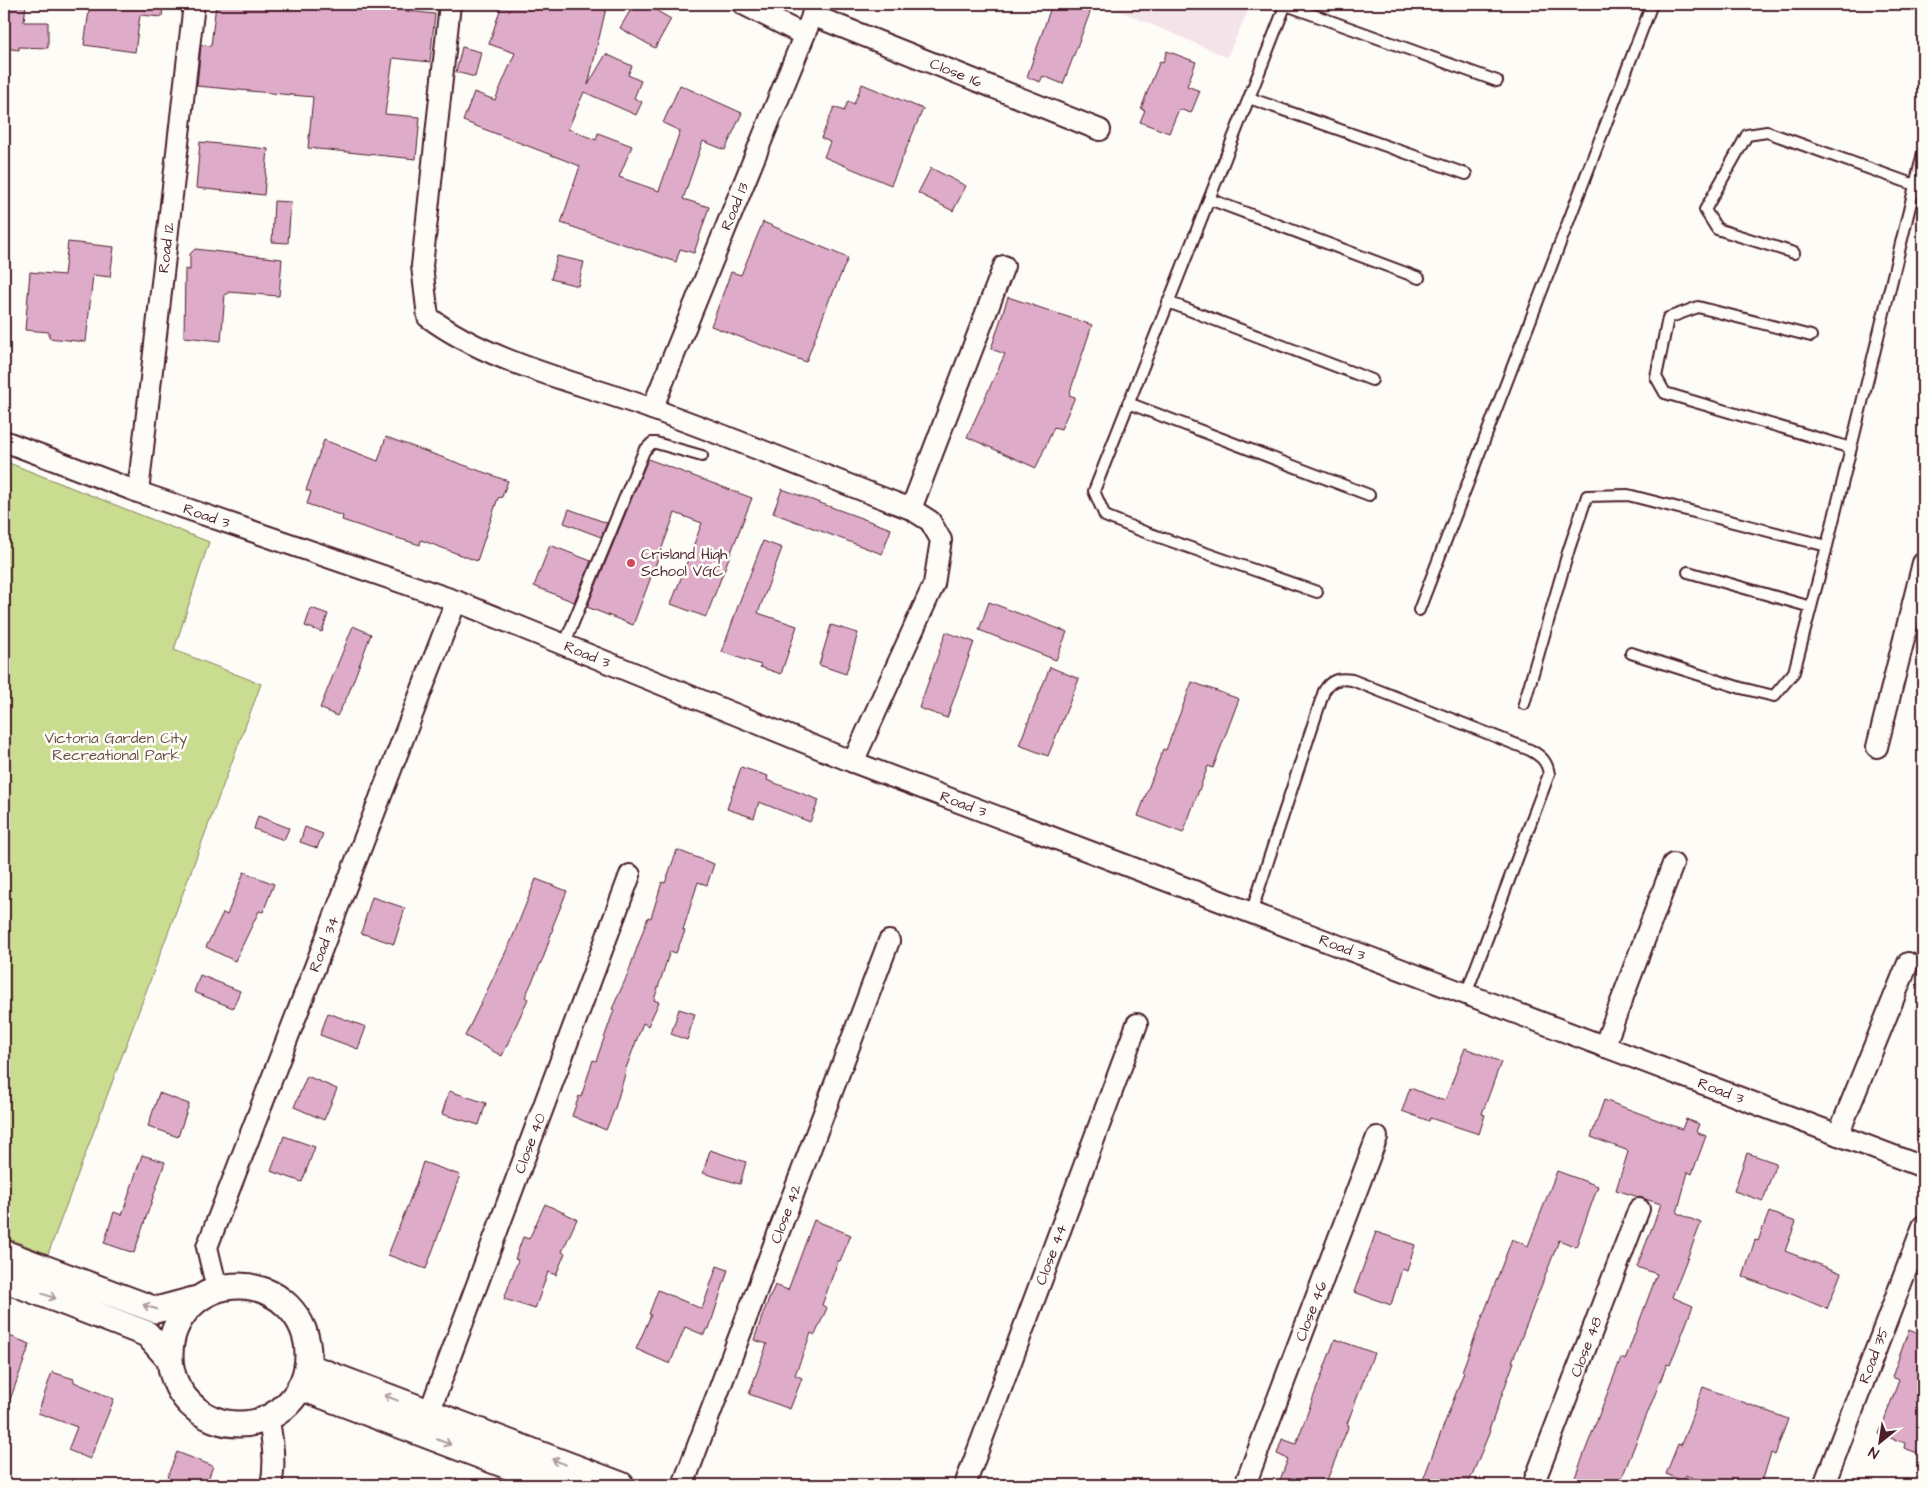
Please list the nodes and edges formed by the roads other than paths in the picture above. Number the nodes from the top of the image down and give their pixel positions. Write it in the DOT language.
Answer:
graph roads {
  1 [pos="194,4"];
  2 [pos="450,4"];
  3 [pos="744,4"];
  4 [pos="1652,4"];
  5 [pos="1286,5"];
  6 [pos="814,9"];
  7 [pos="804,36"];
  8 [pos="1497,80"];
  9 [pos="1249,98"];
  10 [pos="1100,130"];
  11 [pos="1923,153"];
  12 [pos="1466,174"];
  13 [pos="1915,185"];
  14 [pos="1209,199"];
  15 [pos="1794,253"];
  16 [pos="1004,266"];
  17 [pos="1419,278"];
  18 [pos="1168,302"];
  19 [pos="1811,336"];
  20 [pos="1372,380"];
  21 [pos="1128,403"];
  22 [pos="652,409"];
  23 [pos="4,441"];
  24 [pos="1851,448"];
  25 [pos="702,456"];
  26 [pos="138,492"];
  27 [pos="1369,495"];
  28 [pos="910,509"];
  29 [pos="1827,546"];
  30 [pos="1923,563"];
  31 [pos="1688,572"];
  32 [pos="1316,592"];
  33 [pos="456,601"];
  34 [pos="1811,607"];
  35 [pos="1419,610"];
  36 [pos="564,645"];
  37 [pos="1631,653"];
  38 [pos="1524,704"];
  39 [pos="1877,747"];
  40 [pos="853,762"];
  41 [pos="1673,864"];
  42 [pos="630,875"];
  43 [pos="1251,913"];
  44 [pos="889,941"];
  45 [pos="1908,963"];
  46 [pos="1466,994"];
  47 [pos="1137,1024"];
  48 [pos="1604,1047"];
  49 [pos="1838,1135"];
  50 [pos="1377,1137"];
  51 [pos="1923,1167"];
  52 [pos="1639,1209"];
  53 [pos="1923,1226"];
  54 [pos="4,1253"];
  55 [pos="4,1279"];
  56 [pos="207,1294"];
  57 [pos="170,1360"];
  58 [pos="303,1377"];
  59 [pos="429,1413"];
  60 [pos="268,1417"];
  61 [pos="271,1485"];
  62 [pos="557,1485"];
  63 [pos="621,1485"];
  64 [pos="682,1485"];
  65 [pos="965,1485"];
  66 [pos="1245,1485"];
  67 [pos="1533,1485"];
  68 [pos="1824,1485"];
  1 -- 26 [label="street, Road 12"];
  2 -- 22 [label="street"];
  3 -- 7 [label="street"];
  4 -- 35 [label="lane"];
  5 -- 8 [label="lane"];
  5 -- 9 [label="lane"];
  6 -- 7 [label="street, Road 13"];
  6 -- 10 [label="street, Close 16"];
  7 -- 22 [label="street, Road 13"];
  9 -- 12 [label="lane"];
  9 -- 14 [label="lane"];
  11 -- 13 [label="lane"];
  13 -- 15 [label="lane"];
  13 -- 24 [label="lane"];
  14 -- 17 [label="lane"];
  14 -- 18 [label="lane"];
  16 -- 28 [label="street"];
  18 -- 20 [label="lane"];
  18 -- 21 [label="lane"];
  19 -- 24 [label="lane"];
  21 -- 27 [label="lane"];
  21 -- 32 [label="lane"];
  22 -- 28 [label="street"];
  23 -- 26 [label="street, Road 3"];
  24 -- 29 [label="lane"];
  25 -- 36 [label="lane"];
  26 -- 33 [label="street, Road 3"];
  28 -- 40 [label="street"];
  29 -- 34 [label="lane"];
  29 -- 38 [label="lane"];
  30 -- 39 [label="street"];
  31 -- 34 [label="lane"];
  33 -- 36 [label="street, Road 3"];
  33 -- 56 [label="street, Road 34"];
  34 -- 37 [label="lane"];
  36 -- 40 [label="street, Road 3"];
  40 -- 43 [label="street, Road 3"];
  41 -- 48 [label="street"];
  42 -- 59 [label="street, Close 40"];
  43 -- 46 [label="street, Road 3"];
  43 -- 46 [label="lane"];
  44 -- 64 [label="street, Close 42"];
  45 -- 49 [label="street"];
  46 -- 48 [label="street, Road 3"];
  47 -- 65 [label="street, Close 44"];
  48 -- 49 [label="street, Road 3"];
  49 -- 51 [label="street, Road 3"];
  50 -- 66 [label="street, Close 46"];
  52 -- 67 [label="street, Close 48"];
  53 -- 68 [label="street, Road 35"];
  56 -- 54 [label="street, one-way"];
  55 -- 57 [label="street, one-way"];
  56 -- 57 [label="street"];
  56 -- 58 [label="street"];
  57 -- 60 [label="street"];
  59 -- 58 [label="street, one-way"];
  58 -- 60 [label="street"];
  58 -- 62 [label="street, one-way"];
  63 -- 59 [label="street, one-way"];
  60 -- 61 [label="street"];
}
